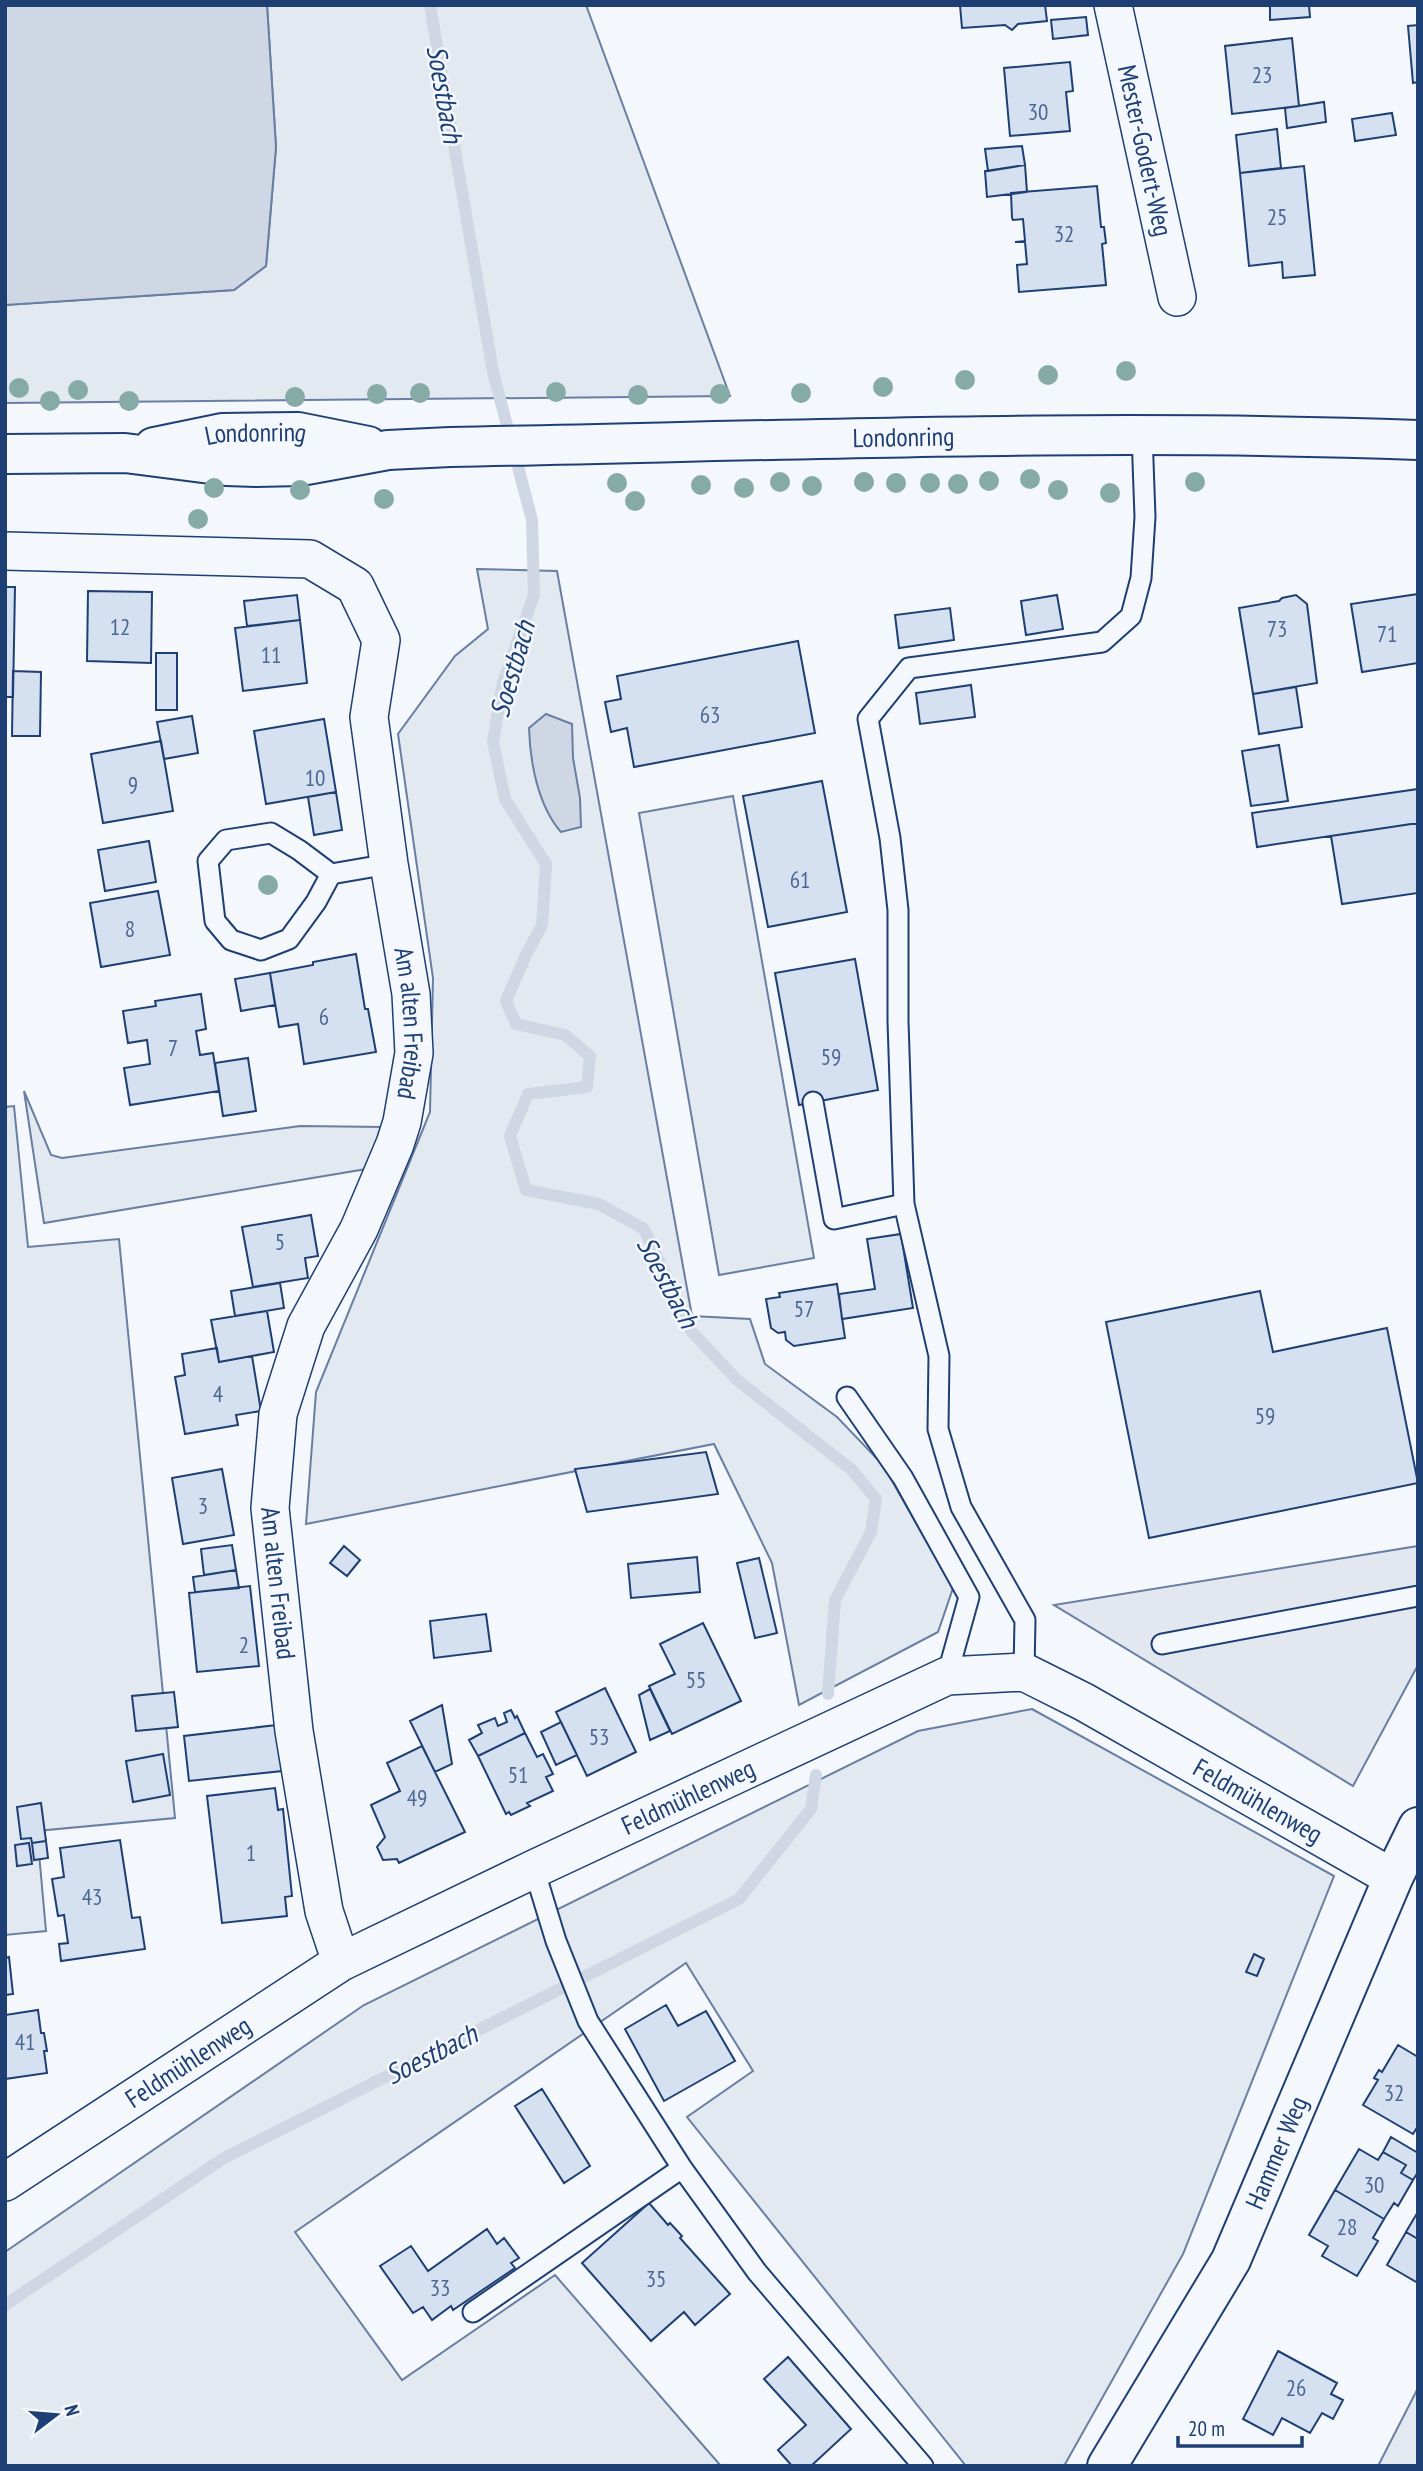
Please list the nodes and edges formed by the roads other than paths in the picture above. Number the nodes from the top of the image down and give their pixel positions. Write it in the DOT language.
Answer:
graph roads {
  1 [pos="1114,5"];
  2 [pos="1177,297"];
  3 [pos="1142,433"];
  4 [pos="1418,440"];
  5 [pos="5,454"];
  6 [pos="5,551"];
  7 [pos="389,864"];
  8 [pos="331,874"];
  9 [pos="813,1102"];
  10 [pos="904,1204"];
  11 [pos="847,1397"];
  12 [pos="1418,1595"];
  13 [pos="1162,1644"];
  14 [pos="1024,1672"];
  15 [pos="947,1676"];
  16 [pos="1418,1827"];
  17 [pos="534,1868"];
  18 [pos="1393,1878"];
  19 [pos="341,1962"];
  20 [pos="682,2168"];
  21 [pos="5,2182"];
  22 [pos="473,2312"];
  23 [pos="922,2466"];
  24 [pos="1107,2466"];
  1 -- 2 [label="street, Mester-Godert-Weg"];
  3 -- 4 [label="main road, Londonring"];
  3 -- 5 [label="main road, Londonring"];
  3 -- 10 [label="lane"];
  6 -- 7 [label="street, Am alten Freibad"];
  7 -- 8 [label="lane"];
  7 -- 19 [label="street, Am alten Freibad"];
  8 -- 8 [label="lane"];
  9 -- 10 [label="lane"];
  10 -- 14 [label="lane"];
  11 -- 15 [label="lane"];
  12 -- 13 [label="lane"];
  14 -- 15 [label="street, Feldmühlenweg"];
  14 -- 18 [label="street, Feldmühlenweg"];
  15 -- 17 [label="street, Feldmühlenweg"];
  16 -- 18 [label="main road, Hammer Weg"];
  17 -- 19 [label="street, Feldmühlenweg"];
  17 -- 20 [label="lane"];
  18 -- 24 [label="main road, Hammer Weg"];
  19 -- 21 [label="street, Feldmühlenweg"];
  20 -- 22 [label="lane"];
  20 -- 23 [label="lane"];
}
